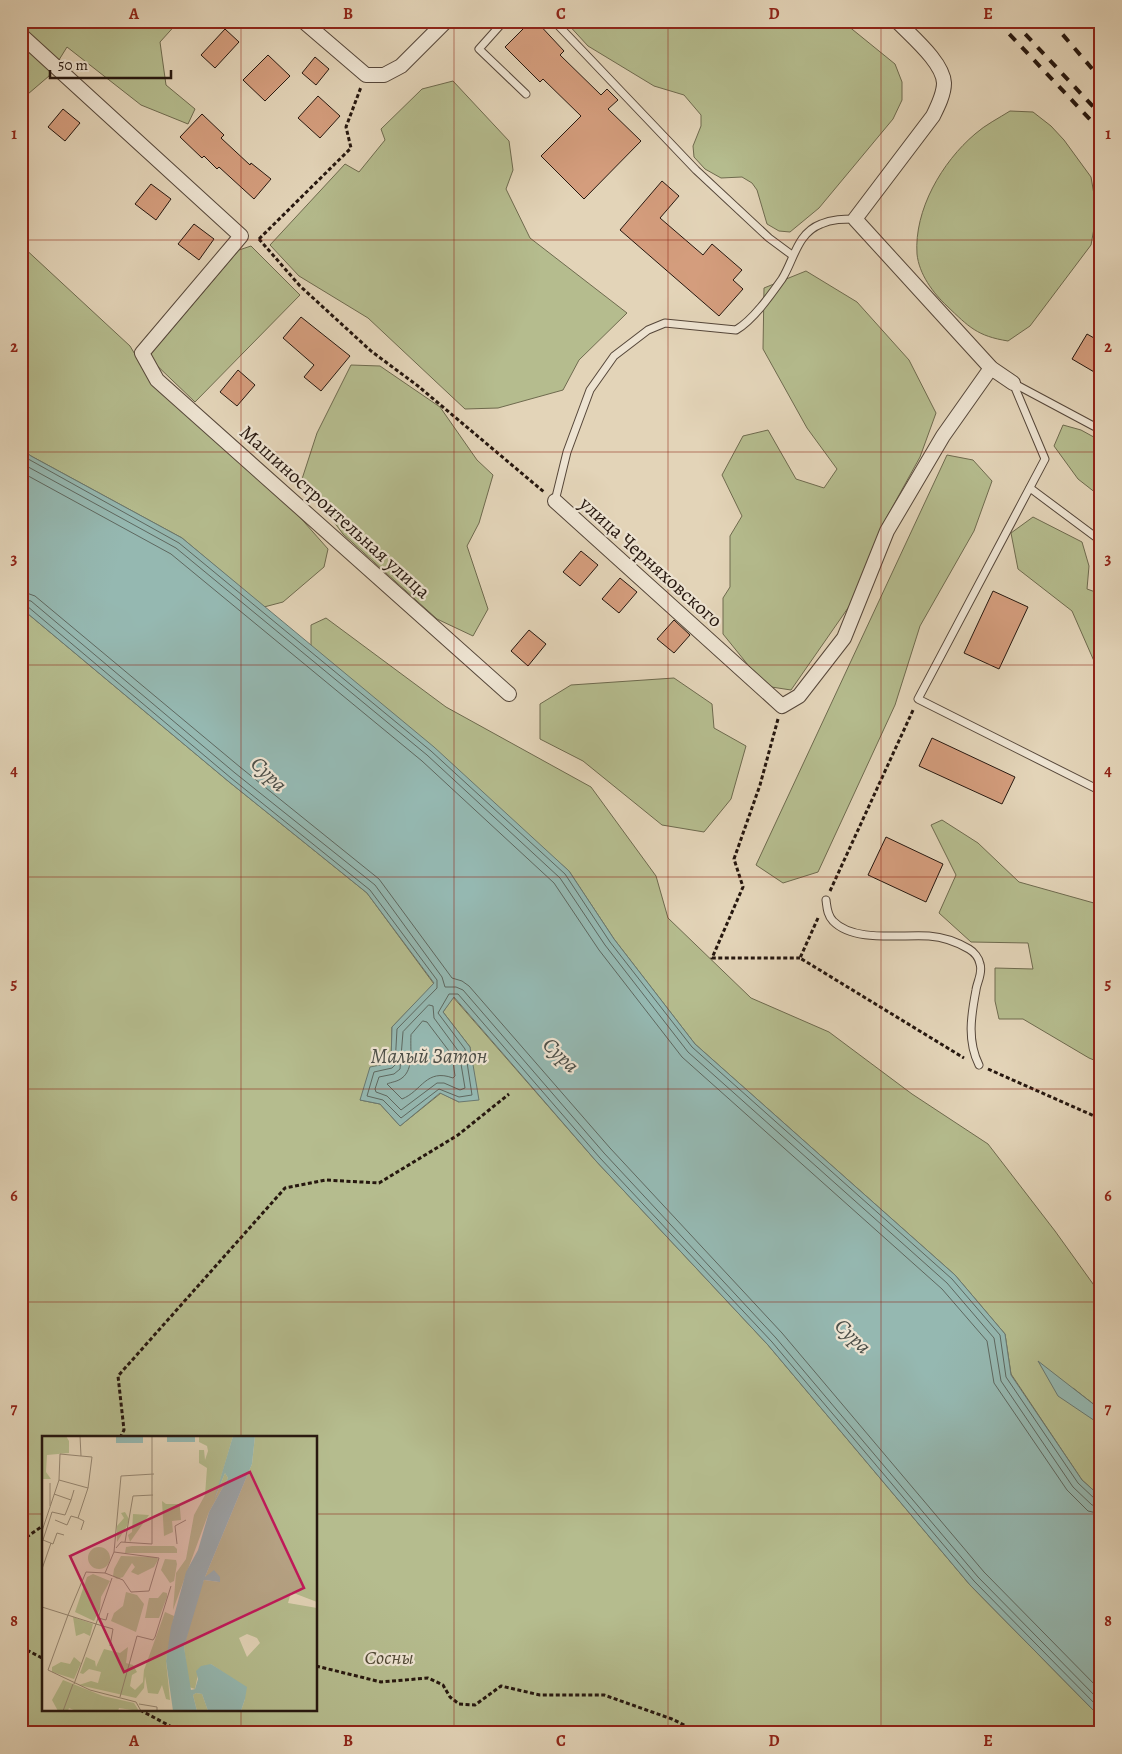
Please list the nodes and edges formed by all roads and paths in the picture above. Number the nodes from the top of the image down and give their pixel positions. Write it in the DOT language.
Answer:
graph roads {
  1 [pos="303,21"];
  2 [pos="446,21"];
  3 [pos="504,21"];
  4 [pos="554,21"];
  5 [pos="897,21"];
  6 [pos="26,39"];
  7 [pos="366,75"];
  8 [pos="526,94"];
  9 [pos="855,219"];
  10 [pos="241,236"];
  11 [pos="259,239"];
  12 [pos="792,255"];
  13 [pos="992,368"];
  14 [pos="1013,382"];
  15 [pos="1101,430"];
  16 [pos="1030,488"];
  17 [pos="555,501"];
  18 [pos="1101,541"];
  19 [pos="509,694"];
  20 [pos="782,706"];
  21 [pos="1101,791"];
  22 [pos="826,900"];
  23 [pos="800,958"];
  24 [pos="979,1065"];
  25 [pos="509,1094"];
  26 [pos="121,1436"];
  27 [pos="42,1526"];
  28 [pos="21,1541"];
  29 [pos="21,1646"];
  30 [pos="42,1658"];
  31 [pos="318,1666"];
  32 [pos="144,1712"];
  33 [pos="183,1733"];
  34 [pos="700,1733"];
  1 -- 7 [label="street"];
  2 -- 7 [label="street"];
  3 -- 8 [label="lane"];
  4 -- 12 [label="lane"];
  5 -- 9 [label="street"];
  6 -- 10 [label="street"];
  7 -- 11 [label="path"];
  9 -- 12 [label="lane"];
  9 -- 13 [label="street"];
  10 -- 11 [label="path"];
  10 -- 19 [label="street, Машиностроительная улица"];
  11 -- 17 [label="path"];
  12 -- 17 [label="lane"];
  13 -- 14 [label="street"];
  13 -- 20 [label="street"];
  14 -- 15 [label="lane"];
  14 -- 16 [label="lane"];
  16 -- 18 [label="lane"];
  16 -- 21 [label="lane"];
  17 -- 20 [label="street, улица Черняховского"];
  20 -- 23 [label="path"];
  22 -- 24 [label="lane"];
  25 -- 26 [label="path"];
  27 -- 28 [label="path"];
  29 -- 30 [label="path"];
  31 -- 34 [label="path"];
  32 -- 33 [label="path"];
}
